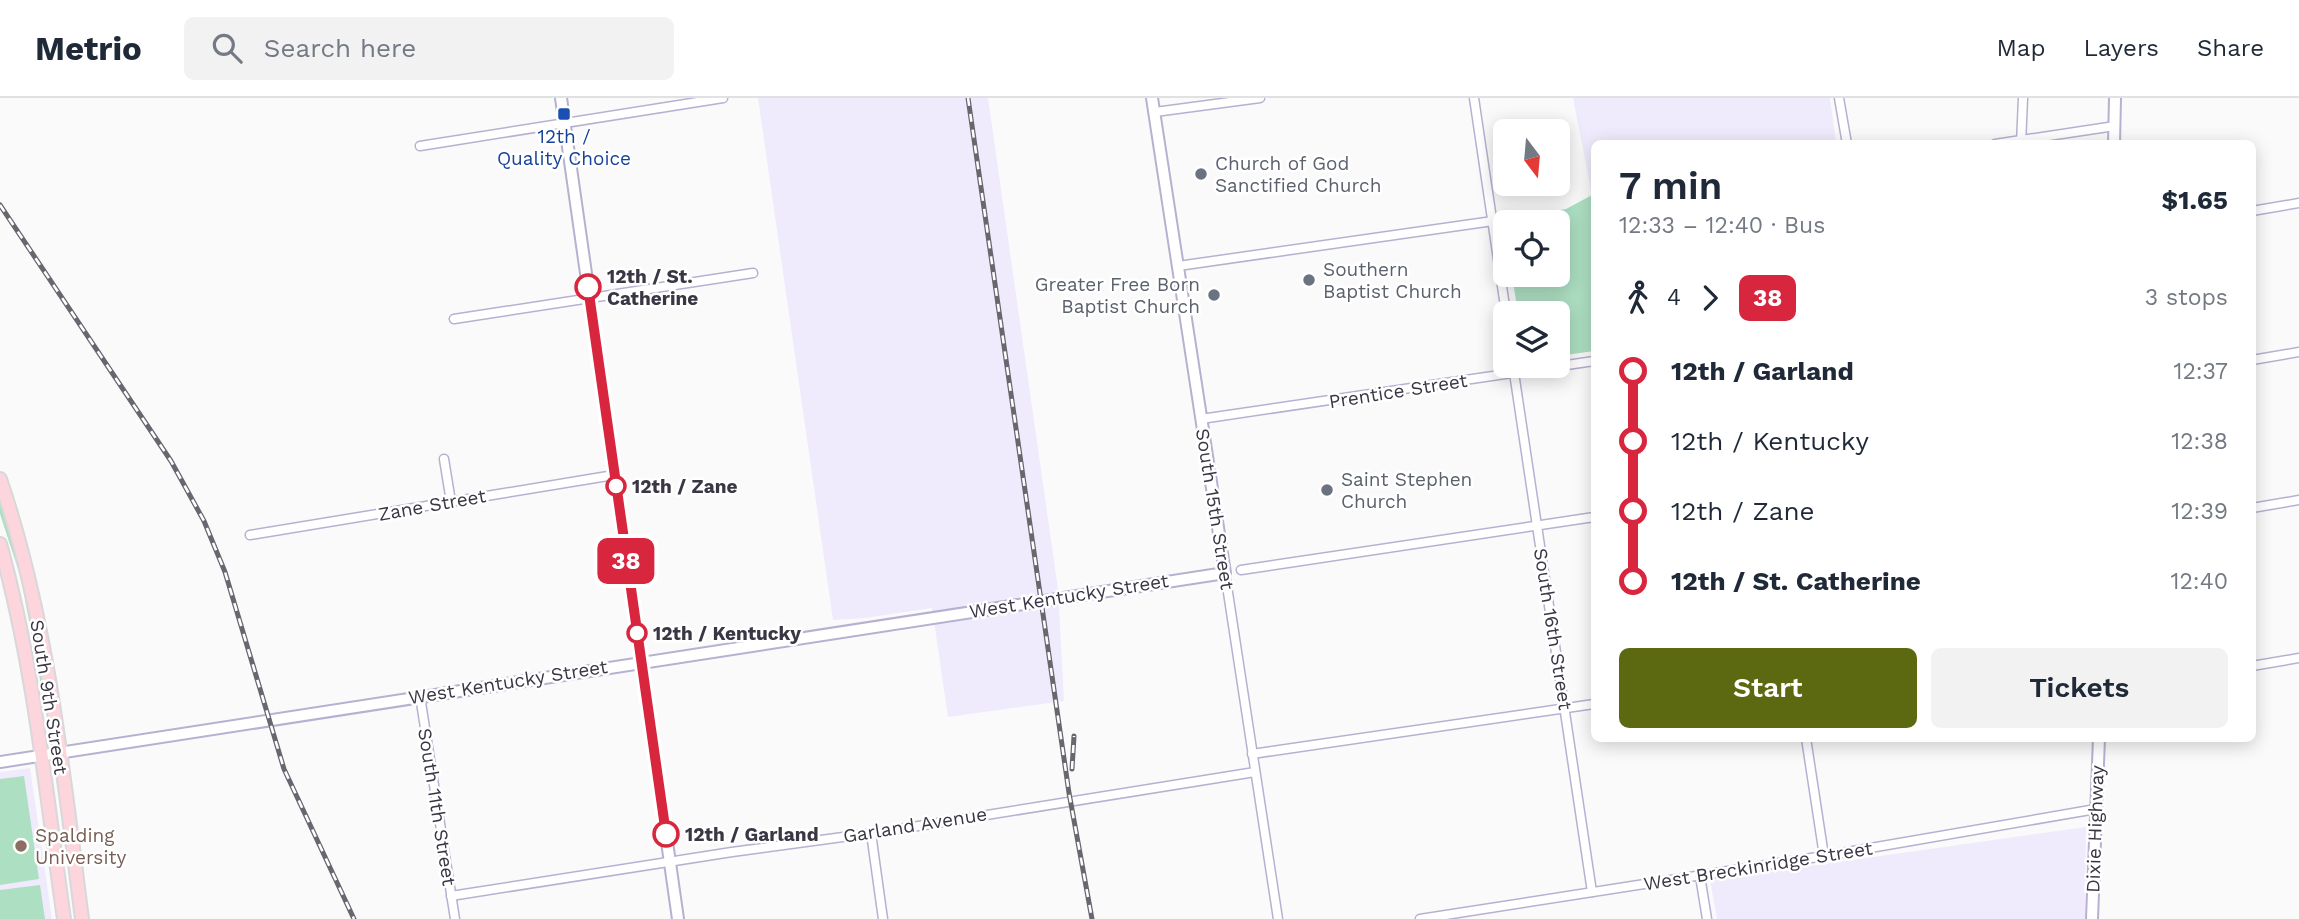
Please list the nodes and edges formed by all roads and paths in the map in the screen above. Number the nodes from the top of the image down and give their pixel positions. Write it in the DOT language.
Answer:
graph roads {
  1 [pos="561,98"];
  2 [pos="723,98"];
  3 [pos="1152,98"];
  4 [pos="1260,98"];
  5 [pos="1474,98"];
  6 [pos="1839,98"];
  7 [pos="2023,98"];
  8 [pos="2115,98"];
  9 [pos="1155,112"];
  10 [pos="565,122"];
  11 [pos="2115,126"];
  12 [pos="1846,140"];
  13 [pos="2021,140"];
  14 [pos="2033,140"];
  15 [pos="2114,140"];
  16 [pos="420,146"];
  17 [pos="2299,204"];
  18 [pos="2256,210"];
  19 [pos="1493,220"];
  20 [pos="1178,266"];
  21 [pos="753,273"];
  22 [pos="590,299"];
  23 [pos="454,319"];
  24 [pos="2299,352"];
  25 [pos="2256,359"];
  26 [pos="1591,361"];
  27 [pos="1570,363"];
  28 [pos="1493,372"];
  29 [pos="1514,378"];
  30 [pos="1201,419"];
  31 [pos="444,459"];
  32 [pos="0,470"];
  33 [pos="614,475"];
  34 [pos="2,485"];
  35 [pos="2299,500"];
  36 [pos="451,502"];
  37 [pos="2256,507"];
  38 [pos="1591,517"];
  39 [pos="1537,526"];
  40 [pos="250,535"];
  41 [pos="0,544"];
  42 [pos="1241,570"];
  43 [pos="1225,573"];
  44 [pos="2299,659"];
  45 [pos="641,662"];
  46 [pos="2256,665"];
  47 [pos="420,696"];
  48 [pos="1591,704"];
  49 [pos="1565,708"];
  50 [pos="1807,742"];
  51 [pos="2099,742"];
  52 [pos="59,753"];
  53 [pos="1252,754"];
  54 [pos="41,756"];
  55 [pos="0,762"];
  56 [pos="1255,772"];
  57 [pos="2096,809"];
  58 [pos="871,833"];
  59 [pos="1824,856"];
  60 [pos="670,862"];
  61 [pos="1700,876"];
  62 [pos="1592,892"];
  63 [pos="451,896"];
  64 [pos="64,919"];
  65 [pos="82,919"];
  66 [pos="455,919"];
  67 [pos="678,919"];
  68 [pos="883,919"];
  69 [pos="1278,919"];
  70 [pos="1420,919"];
  71 [pos="1707,919"];
  72 [pos="2092,919"];
  1 -- 10 [label="street"];
  2 -- 10 [label="street"];
  3 -- 9 [label="street, South 15th Street"];
  4 -- 9 [label="street"];
  5 -- 19 [label="street"];
  6 -- 12 [label="street"];
  7 -- 13 [label="street"];
  8 -- 11 [label="street"];
  9 -- 20 [label="street, South 15th Street"];
  10 -- 16 [label="street"];
  10 -- 22 [label="street"];
  11 -- 14 [label="street"];
  11 -- 15 [label="street"];
  17 -- 18 [label="street"];
  19 -- 20 [label="street"];
  20 -- 30 [label="street, South 15th Street"];
  21 -- 22 [label="street"];
  22 -- 23 [label="street"];
  22 -- 33 [label="street"];
  24 -- 25 [label="street"];
  26 -- 27 [label="street, Prentice Street"];
  28 -- 30 [label="street, Prentice Street"];
  29 -- 39 [label="street, South 16th Street"];
  30 -- 43 [label="street, South 15th Street"];
  31 -- 36 [label="street"];
  32 -- 34 [label="main road, South 9th Street"];
  33 -- 36 [label="street, Zane Street"];
  33 -- 45 [label="street"];
  34 -- 52 [label="main road, South 9th Street"];
  35 -- 37 [label="street"];
  36 -- 40 [label="street, Zane Street"];
  38 -- 39 [label="street"];
  39 -- 42 [label="street"];
  39 -- 49 [label="street, South 16th Street"];
  41 -- 54 [label="main road, South 9th Street"];
  43 -- 45 [label="street, West Kentucky Street"];
  43 -- 53 [label="street, South 15th Street"];
  44 -- 46 [label="street"];
  45 -- 47 [label="street, West Kentucky Street"];
  45 -- 60 [label="street"];
  47 -- 52 [label="street, West Kentucky Street"];
  47 -- 63 [label="street, South 11th Street"];
  48 -- 49 [label="street"];
  49 -- 53 [label="street"];
  49 -- 62 [label="street, South 16th Street"];
  50 -- 59 [label="street"];
  51 -- 57 [label="street, Dixie Highway"];
  52 -- 54 [label="street, West Kentucky Street"];
  52 -- 65 [label="main road, South 9th Street"];
  53 -- 56 [label="street, South 15th Street"];
  54 -- 55 [label="street, West Kentucky Street"];
  54 -- 64 [label="main road, South 9th Street"];
  56 -- 58 [label="street, Garland Avenue"];
  56 -- 69 [label="street, South 15th Street"];
  57 -- 59 [label="street, West Breckinridge Street"];
  57 -- 72 [label="street, Dixie Highway"];
  58 -- 60 [label="street, Garland Avenue"];
  58 -- 68 [label="street"];
  59 -- 61 [label="street, West Breckinridge Street"];
  60 -- 63 [label="street, Garland Avenue"];
  60 -- 67 [label="street"];
  61 -- 62 [label="street, West Breckinridge Street"];
  61 -- 71 [label="street"];
  62 -- 70 [label="street, West Breckinridge Street"];
  63 -- 66 [label="street, South 11th Street"];
}
